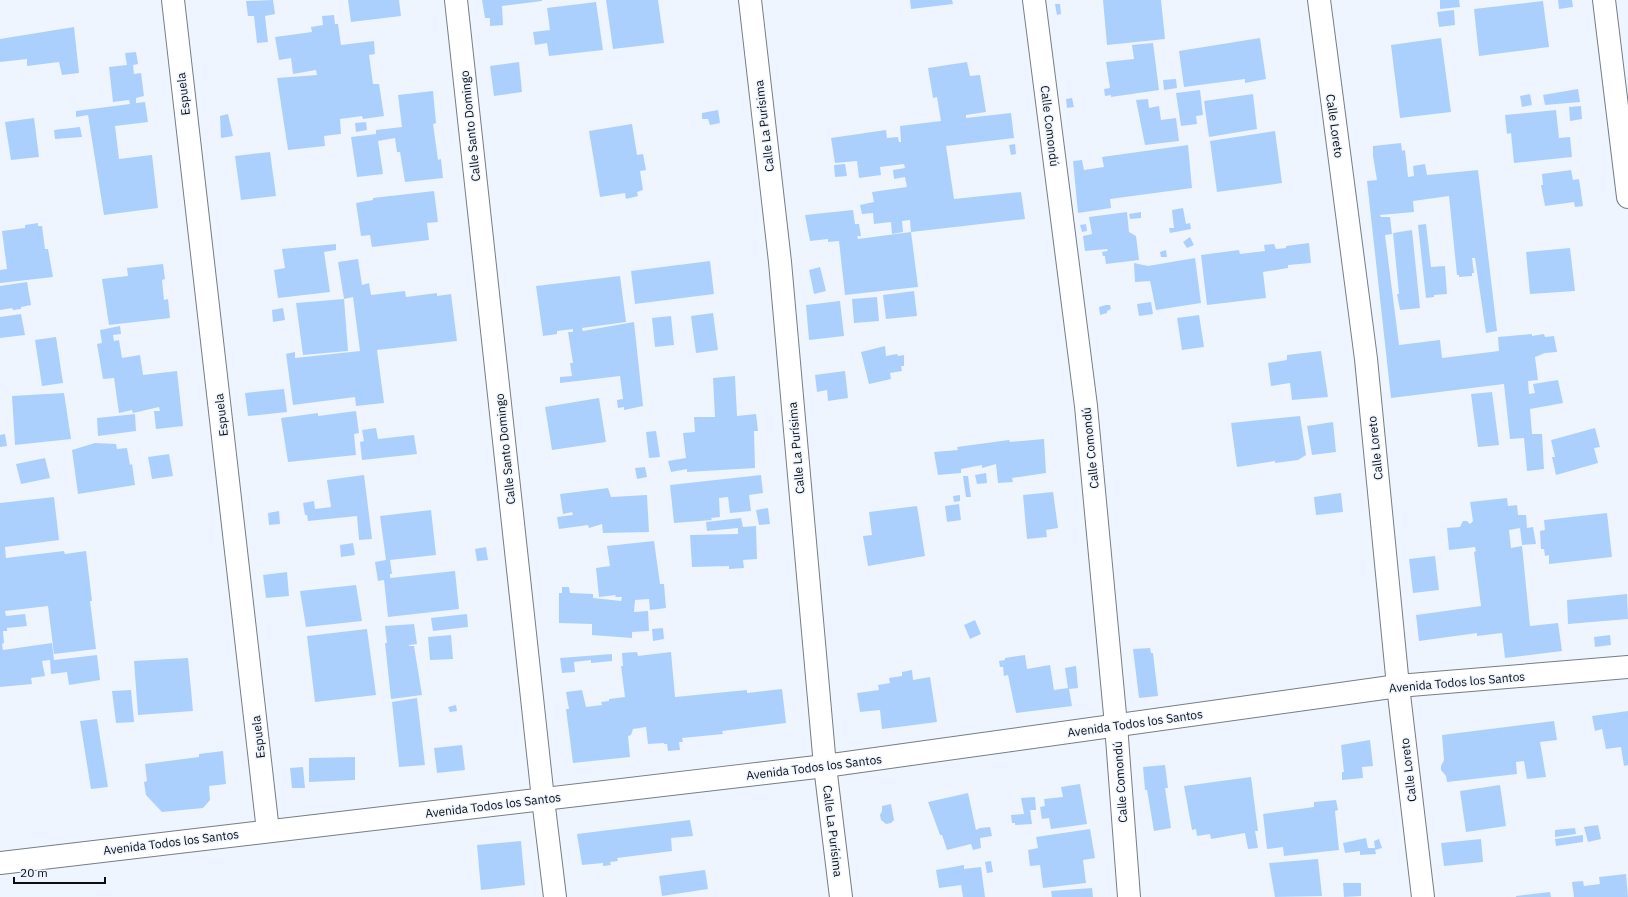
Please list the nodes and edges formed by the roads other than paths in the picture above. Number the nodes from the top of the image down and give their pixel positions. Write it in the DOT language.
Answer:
graph roads {
  1 [pos="173,0"];
  2 [pos="456,0"];
  3 [pos="750,0"];
  4 [pos="1034,0"];
  5 [pos="1319,0"];
  6 [pos="1604,0"];
  7 [pos="1628,197"];
  8 [pos="1628,667"];
  9 [pos="1398,686"];
  10 [pos="1116,726"];
  11 [pos="825,766"];
  12 [pos="543,799"];
  13 [pos="268,831"];
  14 [pos="0,862"];
  15 [pos="555,897"];
  16 [pos="841,897"];
  17 [pos="1129,897"];
  18 [pos="1423,897"];
  1 -- 13 [label="street, Espuela"];
  2 -- 12 [label="street, Calle Santo Domingo"];
  3 -- 11 [label="street, Calle La Purísima"];
  4 -- 10 [label="street, Calle Comondú"];
  5 -- 9 [label="street, Calle Loreto"];
  6 -- 7 [label="street"];
  8 -- 9 [label="street, Avenida Todos los Santos"];
  9 -- 10 [label="street, Avenida Todos los Santos"];
  9 -- 18 [label="street, Calle Loreto"];
  10 -- 11 [label="street, Avenida Todos los Santos"];
  10 -- 17 [label="street, Calle Comondú"];
  11 -- 12 [label="street, Avenida Todos los Santos"];
  11 -- 16 [label="street, Calle La Purísima"];
  12 -- 13 [label="street, Avenida Todos los Santos"];
  12 -- 15 [label="street, Calle Santo Domingo"];
  13 -- 14 [label="street, Avenida Todos los Santos"];
}
